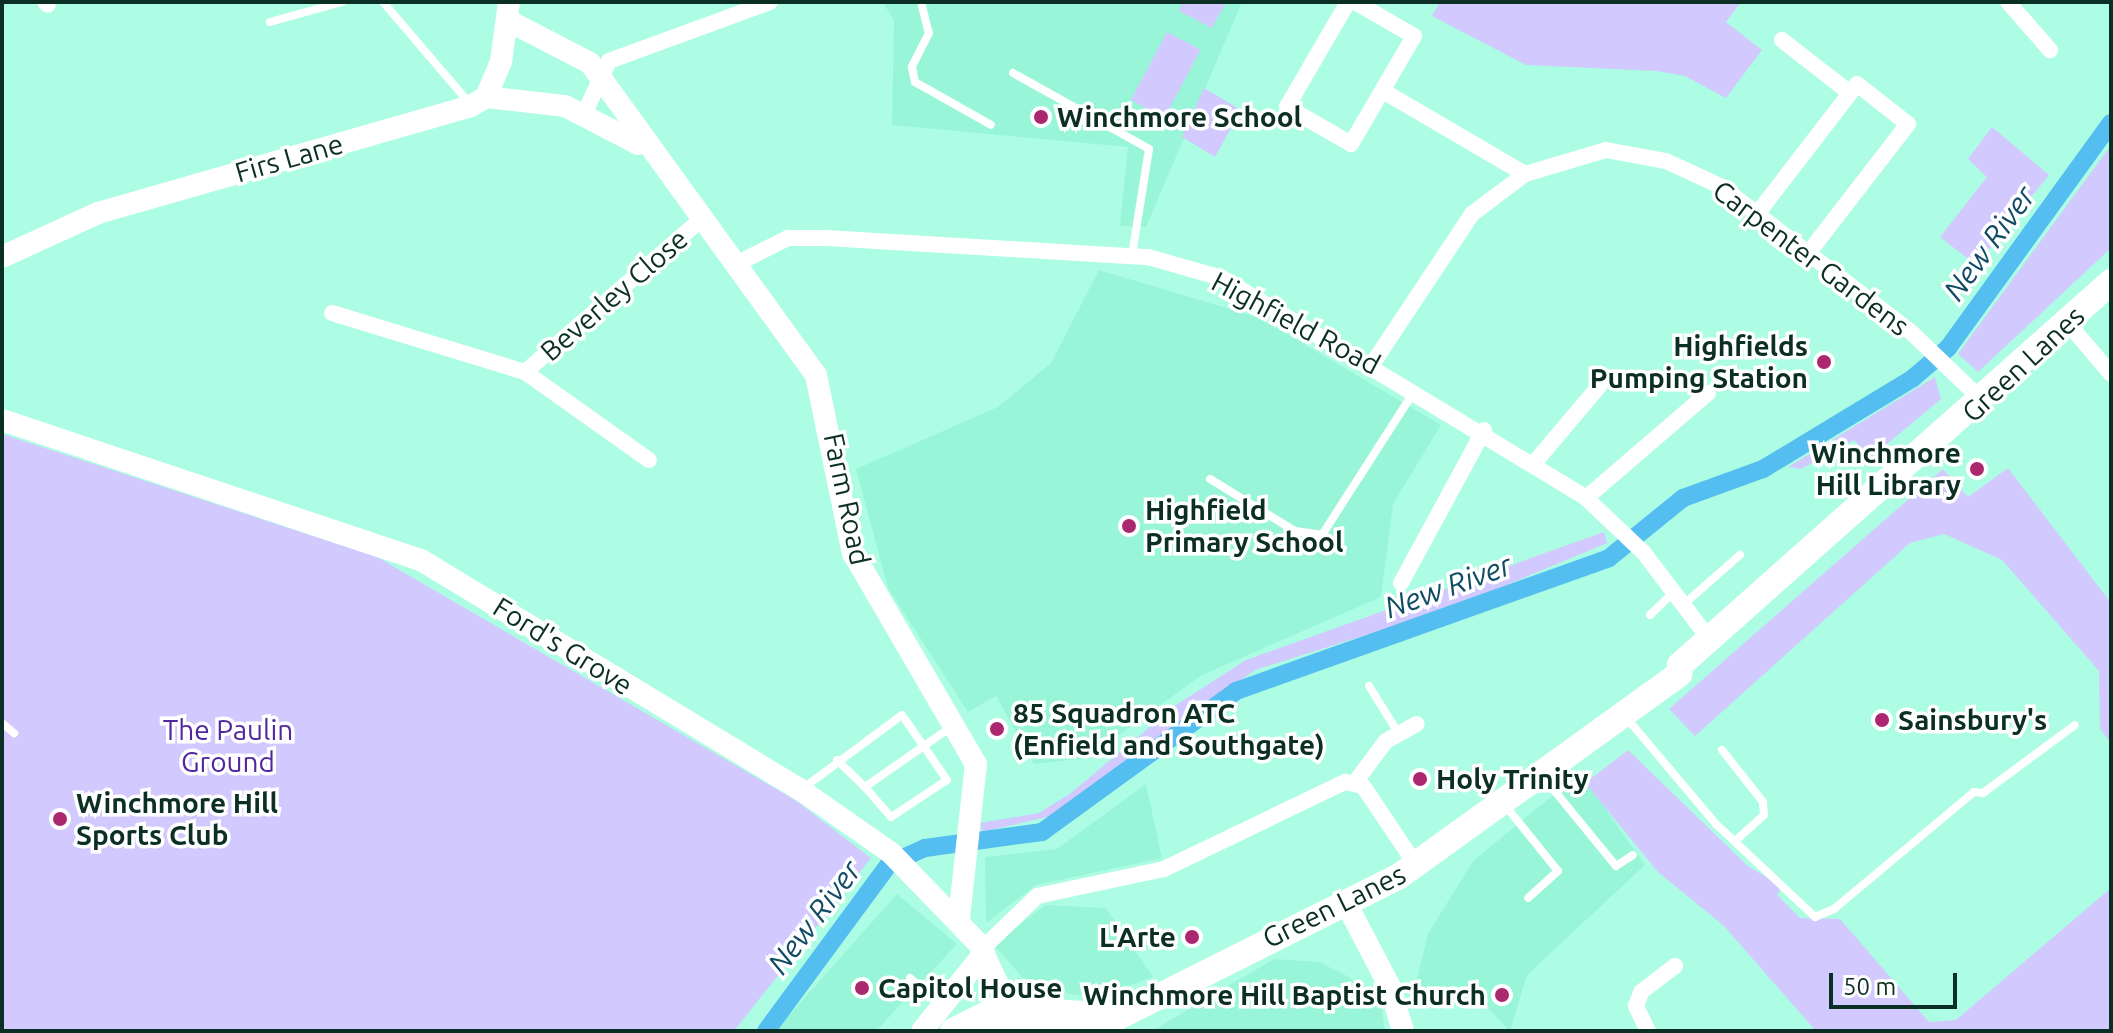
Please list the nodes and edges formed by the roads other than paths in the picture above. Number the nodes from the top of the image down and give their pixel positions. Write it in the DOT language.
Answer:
graph roads {
  1 [pos="342,2"];
  2 [pos="383,2"];
  3 [pos="770,2"];
  4 [pos="921,2"];
  5 [pos="1348,2"];
  6 [pos="1355,2"];
  7 [pos="2008,2"];
  8 [pos="508,11"];
  9 [pos="270,22"];
  10 [pos="1782,40"];
  11 [pos="2050,50"];
  12 [pos="1013,73"];
  13 [pos="598,74"];
  14 [pos="1383,91"];
  15 [pos="1850,93"];
  16 [pos="478,101"];
  17 [pos="585,112"];
  18 [pos="991,125"];
  19 [pos="649,151"];
  20 [pos="1525,174"];
  21 [pos="1757,214"];
  22 [pos="703,218"];
  23 [pos="1810,251"];
  24 [pos="1132,255"];
  25 [pos="2,257"];
  26 [pos="740,262"];
  27 [pos="2111,282"];
  28 [pos="332,313"];
  29 [pos="2067,322"];
  30 [pos="1373,363"];
  31 [pos="525,372"];
  32 [pos="2111,374"];
  33 [pos="1600,385"];
  34 [pos="1415,389"];
  35 [pos="1708,393"];
  36 [pos="1984,402"];
  37 [pos="2,420"];
  38 [pos="1484,430"];
  39 [pos="649,460"];
  40 [pos="1535,462"];
  41 [pos="1210,479"];
  42 [pos="1586,498"];
  43 [pos="1740,555"];
  44 [pos="1401,583"];
  45 [pos="1678,599"];
  46 [pos="1650,615"];
  47 [pos="1710,640"];
  48 [pos="1369,686"];
  49 [pos="1621,711"];
  50 [pos="2,723"];
  51 [pos="1417,724"];
  52 [pos="954,725"];
  53 [pos="2075,725"];
  54 [pos="14,733"];
  55 [pos="1399,734"];
  56 [pos="925,745"];
  57 [pos="1722,750"];
  58 [pos="837,760"];
  59 [pos="1539,773"];
  60 [pos="1356,781"];
  61 [pos="865,787"];
  62 [pos="801,790"];
  63 [pos="1502,801"];
  64 [pos="1736,840"];
  65 [pos="1633,855"];
  66 [pos="1416,865"];
  67 [pos="1528,898"];
  68 [pos="1346,903"];
  69 [pos="959,919"];
  70 [pos="983,951"];
  71 [pos="1675,966"];
  72 [pos="910,978"];
  73 [pos="941,1005"];
  74 [pos="1011,1025"];
  75 [pos="1103,1025"];
  76 [pos="922,1031"];
  77 [pos="953,1031"];
  78 [pos="1403,1031"];
  79 [pos="1648,1031"];
  1 -- 9 [label="lane"];
  2 -- 16 [label="lane"];
  3 -- 13 [label="street"];
  4 -- 18 [label="lane"];
  5 -- 14 [label="street"];
  6 -- 14 [label="street"];
  7 -- 11 [label="street"];
  8 -- 13 [label="street, Farm Road"];
  8 -- 16 [label="street"];
  10 -- 15 [label="street"];
  12 -- 24 [label="lane"];
  13 -- 17 [label="street"];
  13 -- 19 [label="street, Farm Road"];
  14 -- 20 [label="street"];
  15 -- 21 [label="street"];
  15 -- 23 [label="street"];
  16 -- 17 [label="street, Farm Road"];
  16 -- 25 [label="street, Firs Lane"];
  17 -- 19 [label="street, Farm Road"];
  19 -- 22 [label="street, Farm Road"];
  20 -- 21 [label="street, Carpenter Gardens"];
  20 -- 30 [label="street, Carpenter Gardens"];
  21 -- 23 [label="street, Carpenter Gardens"];
  22 -- 26 [label="street, Farm Road"];
  22 -- 31 [label="street, Beverley Close"];
  23 -- 36 [label="street, Carpenter Gardens"];
  24 -- 26 [label="street, Highfield Road"];
  24 -- 30 [label="street, Highfield Road"];
  26 -- 52 [label="street, Farm Road"];
  27 -- 29 [label="main road, Green Lanes"];
  28 -- 31 [label="street, Beverley Close"];
  29 -- 32 [label="street"];
  29 -- 36 [label="main road, Green Lanes"];
  30 -- 34 [label="street, Highfield Road"];
  31 -- 39 [label="street, Beverley Close"];
  33 -- 40 [label="street"];
  34 -- 38 [label="street, Highfield Road"];
  34 -- 41 [label="lane"];
  35 -- 42 [label="street"];
  36 -- 47 [label="main road, Green Lanes"];
  37 -- 62 [label="street, Ford's Grove"];
  38 -- 40 [label="street, Highfield Road"];
  38 -- 44 [label="street"];
  40 -- 42 [label="street, Highfield Road"];
  42 -- 45 [label="street, Highfield Road"];
  43 -- 45 [label="lane"];
  45 -- 46 [label="lane"];
  45 -- 47 [label="street, Highfield Road"];
  47 -- 49 [label="main road, Green Lanes"];
  48 -- 55 [label="lane"];
  49 -- 59 [label="main road, Green Lanes"];
  49 -- 64 [label="lane"];
  50 -- 54 [label="lane"];
  51 -- 55 [label="street"];
  52 -- 56 [label="lane"];
  52 -- 69 [label="street, Farm Road"];
  53 -- 64 [label="lane"];
  55 -- 60 [label="street"];
  56 -- 58 [label="lane"];
  56 -- 61 [label="lane"];
  56 -- 61 [label="lane"];
  57 -- 64 [label="lane"];
  58 -- 61 [label="lane"];
  58 -- 62 [label="lane"];
  59 -- 63 [label="main road, Green Lanes"];
  59 -- 65 [label="lane"];
  60 -- 66 [label="street"];
  60 -- 70 [label="street"];
  62 -- 69 [label="street, Ford's Grove"];
  63 -- 66 [label="main road, Green Lanes"];
  63 -- 67 [label="lane"];
  66 -- 68 [label="main road, Green Lanes"];
  68 -- 75 [label="main road, Green Lanes"];
  68 -- 78 [label="street"];
  69 -- 70 [label="street, Ford's Grove"];
  70 -- 73 [label="street"];
  70 -- 74 [label="street, Ford's Grove"];
  71 -- 79 [label="street"];
  72 -- 73 [label="lane"];
  73 -- 76 [label="street"];
  74 -- 75 [label="main road, Green Lanes"];
  74 -- 77 [label="main road, Green Lanes"];
}
